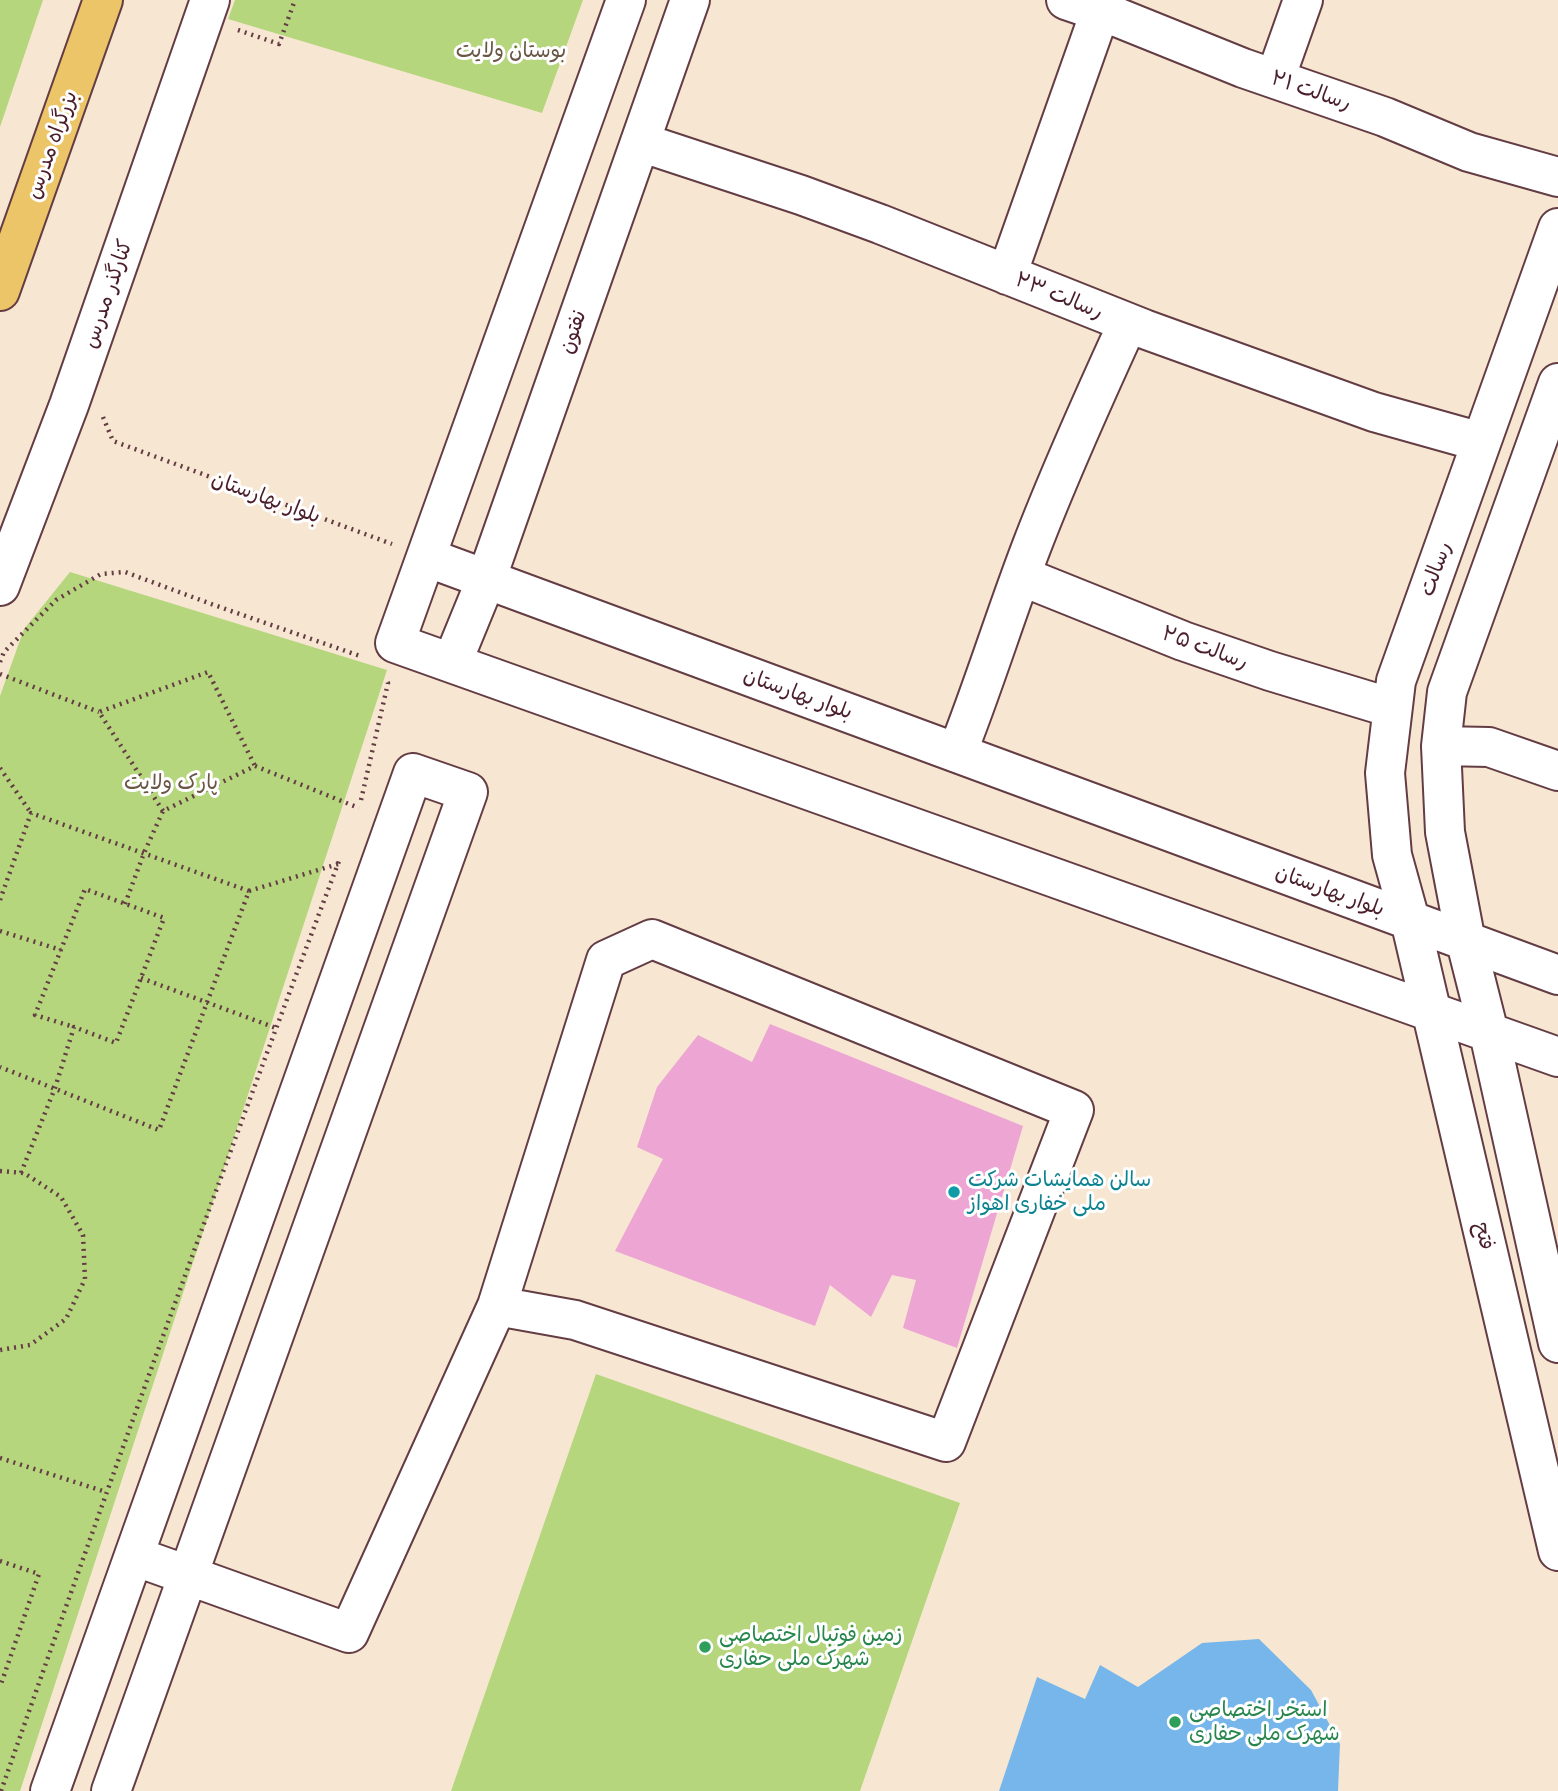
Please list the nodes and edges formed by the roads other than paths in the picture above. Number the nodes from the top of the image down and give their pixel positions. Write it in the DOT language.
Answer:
graph roads {
  1 [pos="103,0"];
  2 [pos="626,0"];
  3 [pos="690,0"];
  4 [pos="1303,0"];
  5 [pos="1083,6"];
  6 [pos="207,10"];
  7 [pos="1275,79"];
  8 [pos="640,142"];
  9 [pos="1558,177"];
  10 [pos="1558,228"];
  11 [pos="1007,275"];
  12 [pos="0,290"];
  13 [pos="1128,323"];
  14 [pos="1558,383"];
  15 [pos="1481,442"];
  16 [pos="426,557"];
  17 [pos="1021,576"];
  18 [pos="486,580"];
  19 [pos="0,586"];
  20 [pos="452,663"];
  21 [pos="1392,708"];
  22 [pos="1441,746"];
  23 [pos="957,753"];
  24 [pos="1558,771"];
  25 [pos="1410,920"];
  26 [pos="1466,942"];
  27 [pos="1558,975"];
  28 [pos="1432,1013"];
  29 [pos="1489,1032"];
  30 [pos="1558,1057"];
  31 [pos="296,1101"];
  32 [pos="351,1119"];
  33 [pos="497,1307"];
  34 [pos="1558,1343"];
  35 [pos="1558,1551"];
  36 [pos="134,1556"];
  37 [pos="188,1575"];
  38 [pos="50,1791"];
  39 [pos="111,1791"];
  1 -- 12 [label="highway, بزرگراه مدرس"];
  2 -- 16 [label="street"];
  3 -- 8 [label="street, نفتون"];
  4 -- 7 [label="street"];
  5 -- 7 [label="street, رسالت ۲۱"];
  5 -- 11 [label="street"];
  6 -- 19 [label="street, کنارگذر مدرس"];
  7 -- 9 [label="street, رسالت ۲۱"];
  8 -- 11 [label="street, رسالت ۲۳"];
  8 -- 18 [label="street, نفتون"];
  10 -- 15 [label="street, رسالت"];
  11 -- 13 [label="street, رسالت ۲۳"];
  13 -- 15 [label="street, رسالت ۲۳"];
  13 -- 17 [label="street"];
  14 -- 22 [label="street"];
  15 -- 21 [label="street, رسالت"];
  16 -- 18 [label="street, بلوار بهارستان"];
  16 -- 20 [label="street"];
  17 -- 21 [label="street, رسالت ۲۵"];
  17 -- 23 [label="street"];
  18 -- 20 [label="street, نفتون"];
  18 -- 23 [label="street, بلوار بهارستان"];
  20 -- 28 [label="street"];
  21 -- 25 [label="street, رسالت"];
  22 -- 24 [label="street"];
  22 -- 26 [label="street"];
  23 -- 25 [label="street, بلوار بهارستان"];
  25 -- 26 [label="street, بلوار بهارستان"];
  25 -- 28 [label="street, فتح"];
  26 -- 27 [label="street, بلوار بهارستان"];
  26 -- 29 [label="street"];
  28 -- 29 [label="street"];
  28 -- 35 [label="street, فتح"];
  29 -- 30 [label="street"];
  29 -- 34 [label="street"];
  31 -- 32 [label="street"];
  31 -- 32 [label="street"];
  31 -- 36 [label="street"];
  32 -- 37 [label="street"];
  33 -- 33 [label="street"];
  33 -- 37 [label="street"];
  36 -- 37 [label="street"];
  36 -- 38 [label="street"];
  37 -- 39 [label="street"];
}
